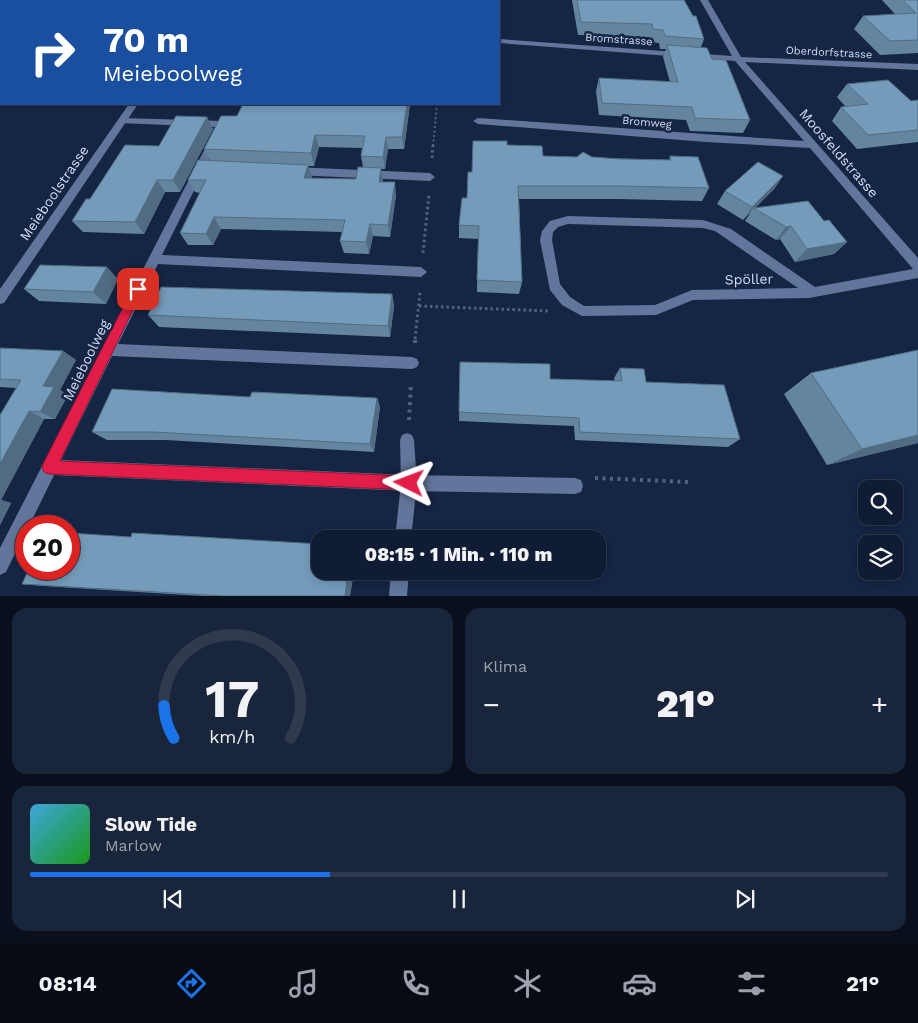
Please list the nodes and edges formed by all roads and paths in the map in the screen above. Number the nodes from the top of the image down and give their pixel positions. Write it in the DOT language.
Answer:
graph roads {
  1 [pos="704,0"];
  2 [pos="500,40"];
  3 [pos="738,59"];
  4 [pos="918,67"];
  5 [pos="132,105"];
  6 [pos="122,121"];
  7 [pos="478,121"];
  8 [pos="813,145"];
  9 [pos="277,170"];
  10 [pos="430,177"];
  11 [pos="153,259"];
  12 [pos="918,266"];
  13 [pos="421,272"];
  14 [pos="918,274"];
  15 [pos="814,292"];
  16 [pos="0,300"];
  17 [pos="419,306"];
  18 [pos="558,311"];
  19 [pos="108,350"];
  20 [pos="412,364"];
  21 [pos="408,440"];
  22 [pos="49,467"];
  23 [pos="689,482"];
  24 [pos="409,483"];
  25 [pos="574,486"];
  26 [pos="405,530"];
  27 [pos="0,566"];
  28 [pos="399,580"];
  29 [pos="398,596"];
  1 -- 3 [label="street, Moosfeldstrasse"];
  2 -- 3 [label="street, Bromstrasse"];
  3 -- 4 [label="street, Oberdorfstrasse"];
  3 -- 8 [label="street, Moosfeldstrasse"];
  5 -- 6 [label="street, Meieboolstrasse"];
  6 -- 11 [label="street, Meieboolweg"];
  6 -- 16 [label="street, Meieboolstrasse"];
  7 -- 8 [label="street, Bromweg"];
  8 -- 12 [label="street, Moosfeldstrasse"];
  9 -- 10 [label="street"];
  11 -- 13 [label="street"];
  11 -- 19 [label="street, Meieboolweg"];
  14 -- 15 [label="street, Spöller"];
  15 -- 15 [label="street, Spöller"];
  17 -- 18 [label="path"];
  19 -- 20 [label="street"];
  19 -- 22 [label="street, Meieboolweg"];
  21 -- 24 [label="street"];
  22 -- 24 [label="street"];
  22 -- 27 [label="street, Meieboolweg"];
  23 -- 25 [label="path"];
  24 -- 25 [label="street"];
  24 -- 26 [label="street"];
  28 -- 29 [label="street"];
}
